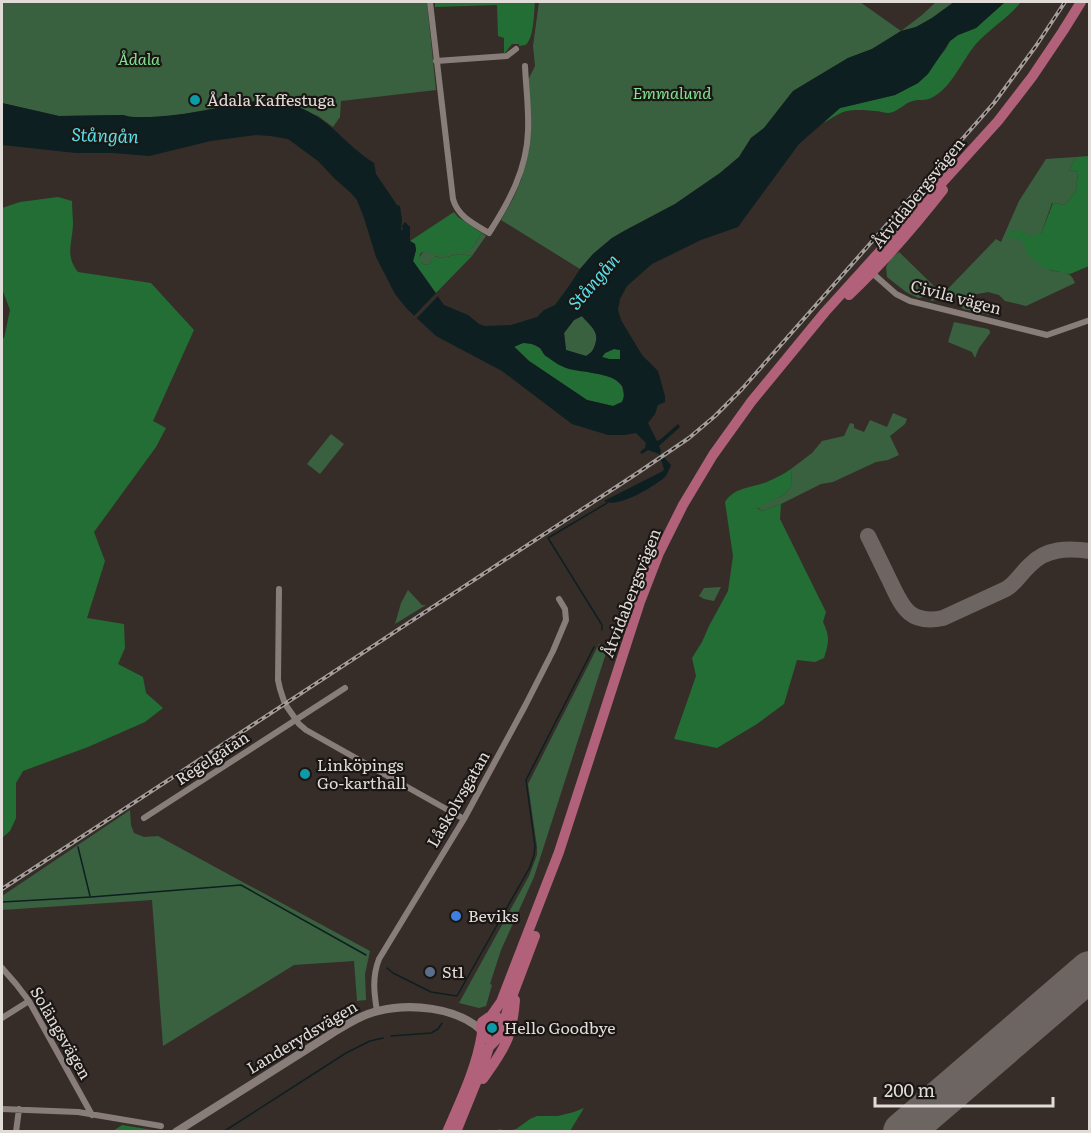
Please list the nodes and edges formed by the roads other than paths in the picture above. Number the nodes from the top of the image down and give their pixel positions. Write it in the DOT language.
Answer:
graph roads {
  1 [pos="430,2"];
  2 [pos="1081,2"];
  3 [pos="516,49"];
  4 [pos="436,60"];
  5 [pos="525,66"];
  6 [pos="869,270"];
  7 [pos="1089,320"];
  8 [pos="279,589"];
  9 [pos="559,600"];
  10 [pos="345,688"];
  11 [pos="295,720"];
  12 [pos="144,818"];
  13 [pos="464,819"];
  14 [pos="559,852"];
  15 [pos="2,968"];
  16 [pos="522,971"];
  17 [pos="29,1001"];
  18 [pos="377,1011"];
  19 [pos="454,1015"];
  20 [pos="489,1017"];
  21 [pos="2,1018"];
  22 [pos="503,1024"];
  23 [pos="482,1032"];
  24 [pos="496,1038"];
  25 [pos="469,1101"];
  26 [pos="2,1109"];
  27 [pos="19,1109"];
  28 [pos="92,1115"];
  29 [pos="161,1126"];
  30 [pos="16,1131"];
  31 [pos="176,1131"];
  32 [pos="447,1131"];
  33 [pos="456,1131"];
  1 -- 4 [label="street"];
  2 -- 6 [label="main road, Åtvidabergsvägen"];
  3 -- 4 [label="street"];
  4 -- 5 [label="street"];
  6 -- 7 [label="street, Civila vägen"];
  6 -- 14 [label="main road, Åtvidabergsvägen"];
  8 -- 11 [label="street"];
  9 -- 13 [label="street, Låskolvsgatan"];
  10 -- 11 [label="street, Regelgatan"];
  11 -- 12 [label="street, Regelgatan"];
  11 -- 13 [label="street"];
  13 -- 18 [label="street, Låskolvsgatan"];
  14 -- 16 [label="main road, Åtvidabergsvägen"];
  14 -- 20 [label="main road, Åtvidabergsvägen"];
  15 -- 17 [label="street, Solängsvägen"];
  16 -- 22 [label="main road, Åtvidabergsvägen"];
  16 -- 25 [label="main road, Åtvidabergsvägen"];
  17 -- 21 [label="street"];
  17 -- 28 [label="street, Solängsvägen"];
  18 -- 19 [label="street, Landerydsvägen"];
  18 -- 31 [label="street, Landerydsvägen"];
  19 -- 20 [label="street, Landerydsvägen"];
  19 -- 23 [label="street, Landerydsvägen"];
  20 -- 22 [label="main road"];
  20 -- 23 [label="main road"];
  22 -- 24 [label="main road"];
  23 -- 24 [label="main road"];
  23 -- 32 [label="main road"];
  24 -- 25 [label="main road, Åtvidabergsvägen"];
  25 -- 33 [label="main road, Åtvidabergsvägen"];
  26 -- 27 [label="street"];
  27 -- 28 [label="street"];
  27 -- 30 [label="street"];
  28 -- 29 [label="street"];
}
